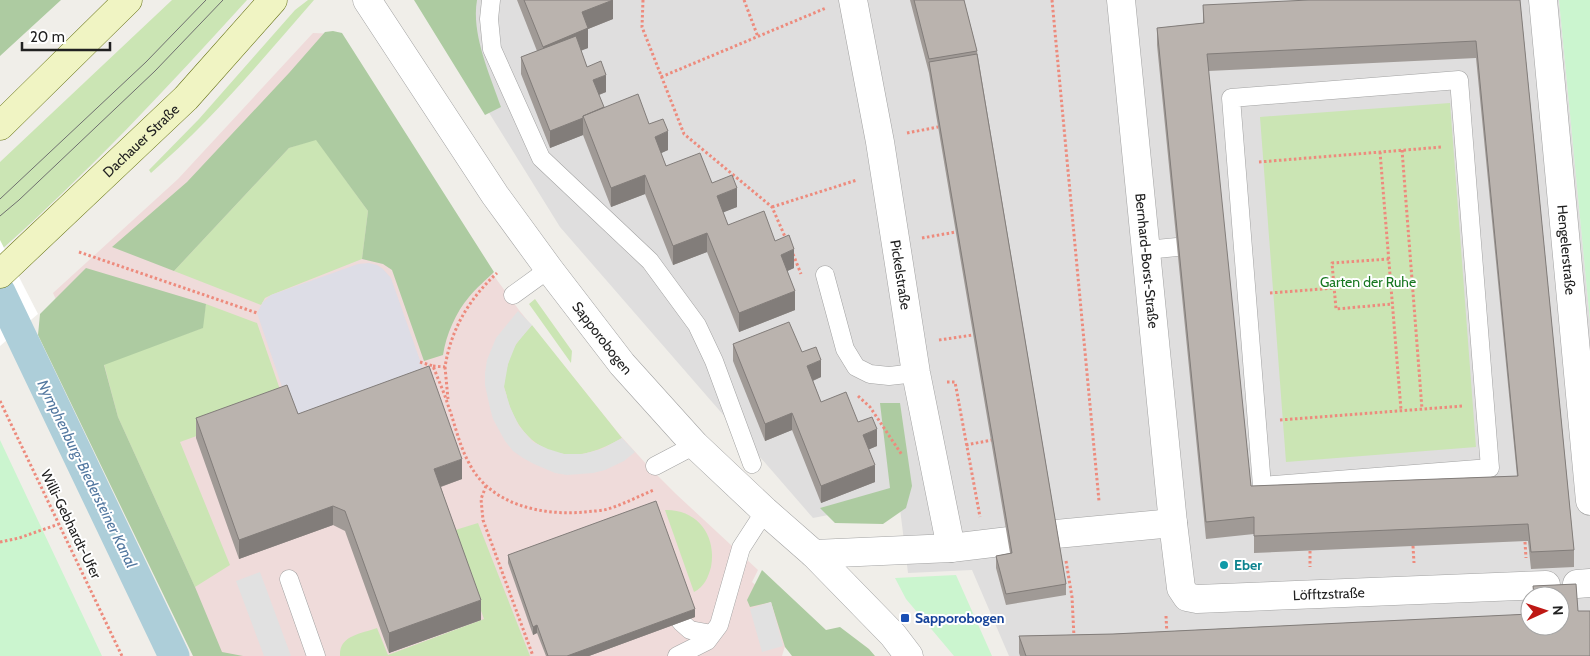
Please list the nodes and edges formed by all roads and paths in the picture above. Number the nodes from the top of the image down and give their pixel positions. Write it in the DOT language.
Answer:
graph roads {
  1 [pos="128,0"];
  2 [pos="273,0"];
  3 [pos="367,0"];
  4 [pos="491,0"];
  5 [pos="642,0"];
  6 [pos="744,0"];
  7 [pos="1052,0"];
  8 [pos="1121,0"];
  9 [pos="1543,0"];
  10 [pos="853,1"];
  11 [pos="758,37"];
  12 [pos="662,77"];
  13 [pos="0,126"];
  14 [pos="1464,145"];
  15 [pos="1402,150"];
  16 [pos="1380,152"];
  17 [pos="1236,164"];
  18 [pos="885,172"];
  19 [pos="772,207"];
  20 [pos="1177,247"];
  21 [pos="1146,250"];
  22 [pos="79,252"];
  23 [pos="1389,259"];
  24 [pos="7,267"];
  25 [pos="549,269"];
  26 [pos="497,273"];
  27 [pos="825,275"];
  28 [pos="804,280"];
  29 [pos="1412,283"];
  30 [pos="1391,285"];
  31 [pos="1335,288"];
  32 [pos="1246,294"];
  33 [pos="513,295"];
  34 [pos="1392,304"];
  35 [pos="257,313"];
  36 [pos="973,335"];
  37 [pos="912,345"];
  38 [pos="420,362"];
  39 [pos="433,366"];
  40 [pos="445,367"];
  41 [pos="916,373"];
  42 [pos="853,392"];
  43 [pos="0,401"];
  44 [pos="1485,404"];
  45 [pos="448,405"];
  46 [pos="1422,409"];
  47 [pos="1401,410"];
  48 [pos="1256,422"];
  49 [pos="992,440"];
  50 [pos="694,445"];
  51 [pos="966,445"];
  52 [pos="907,463"];
  53 [pos="752,464"];
  54 [pos="655,466"];
  55 [pos="486,486"];
  56 [pos="657,489"];
  57 [pos="1590,502"];
  58 [pos="765,511"];
  59 [pos="1173,523"];
  60 [pos="59,524"];
  61 [pos="1102,529"];
  62 [pos="1059,534"];
  63 [pos="0,542"];
  64 [pos="1008,542"];
  65 [pos="951,548"];
  66 [pos="814,554"];
  67 [pos="289,580"];
  68 [pos="1546,585"];
  69 [pos="681,622"];
  70 [pos="712,634"];
  71 [pos="1074,642"];
  72 [pos="122,656"];
  73 [pos="316,656"];
  74 [pos="534,656"];
  75 [pos="677,656"];
  76 [pos="909,656"];
  1 -- 13 [label="main road"];
  2 -- 24 [label="main road, Dachauer Straße"];
  3 -- 25 [label="street, Sapporobogen"];
  4 -- 53 [label="lane"];
  5 -- 12 [label="path"];
  6 -- 11 [label="path"];
  7 -- 61 [label="path"];
  8 -- 21 [label="street, Bernhard-Borst-Straße"];
  9 -- 57 [label="street, Hengelerstraße"];
  10 -- 11 [label="path"];
  10 -- 18 [label="street, Pickelstraße"];
  11 -- 12 [label="path"];
  12 -- 19 [label="path"];
  14 -- 15 [label="path"];
  14 -- 17 [label="lane"];
  14 -- 44 [label="lane"];
  15 -- 16 [label="path"];
  15 -- 29 [label="path"];
  16 -- 17 [label="path"];
  16 -- 23 [label="path"];
  17 -- 32 [label="lane"];
  18 -- 19 [label="path"];
  18 -- 37 [label="street, Pickelstraße"];
  19 -- 28 [label="path"];
  20 -- 21 [label="lane"];
  21 -- 59 [label="street, Bernhard-Borst-Straße"];
  22 -- 35 [label="path"];
  23 -- 30 [label="path"];
  23 -- 31 [label="path"];
  25 -- 33 [label="lane"];
  25 -- 50 [label="street, Sapporobogen"];
  26 -- 40 [label="path"];
  27 -- 41 [label="lane"];
  29 -- 30 [label="path"];
  29 -- 46 [label="path"];
  30 -- 34 [label="path"];
  31 -- 32 [label="path"];
  31 -- 34 [label="path"];
  32 -- 48 [label="lane"];
  34 -- 47 [label="path"];
  36 -- 37 [label="path"];
  37 -- 41 [label="street, Pickelstraße"];
  38 -- 39 [label="path"];
  39 -- 40 [label="path"];
  39 -- 45 [label="path"];
  40 -- 45 [label="path"];
  41 -- 65 [label="street, Pickelstraße"];
  42 -- 52 [label="path"];
  43 -- 60 [label="path, Willi-Gebhardt-Ufer"];
  44 -- 46 [label="path"];
  44 -- 48 [label="lane"];
  45 -- 55 [label="path"];
  46 -- 47 [label="path"];
  47 -- 48 [label="path"];
  49 -- 51 [label="path"];
  50 -- 54 [label="lane"];
  50 -- 58 [label="street, Sapporobogen"];
  55 -- 56 [label="path"];
  55 -- 74 [label="path"];
  58 -- 66 [label="street, Sapporobogen"];
  58 -- 70 [label="lane"];
  59 -- 61 [label="street"];
  59 -- 68 [label="street, Löfftzstraße"];
  60 -- 63 [label="path"];
  60 -- 72 [label="path, Willi-Gebhardt-Ufer"];
  61 -- 62 [label="street"];
  62 -- 71 [label="path"];
  64 -- 65 [label="street"];
  65 -- 66 [label="street"];
  66 -- 76 [label="street, Sapporobogen"];
  67 -- 73 [label="lane"];
  69 -- 70 [label="lane"];
  70 -- 75 [label="lane"];
}
